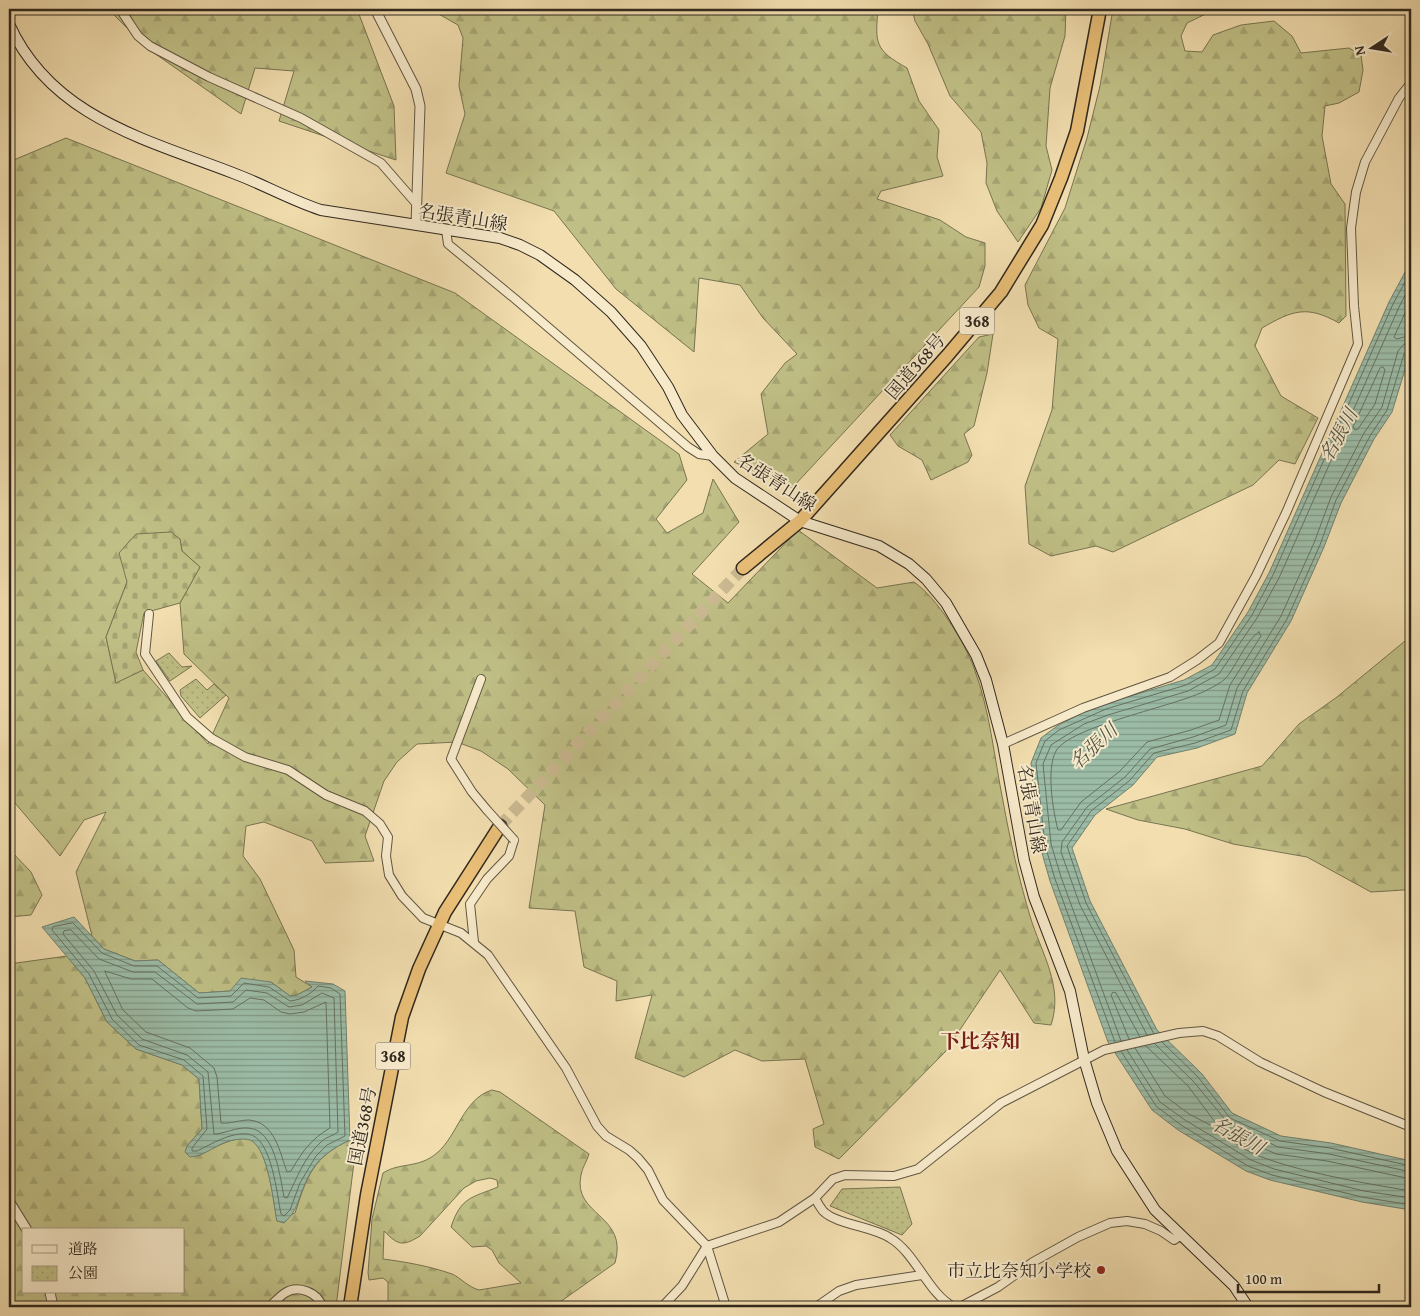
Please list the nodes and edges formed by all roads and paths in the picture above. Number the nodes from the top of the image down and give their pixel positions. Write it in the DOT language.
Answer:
graph roads {
  1 [pos="120,9"];
  2 [pos="376,9"];
  3 [pos="1100,9"];
  4 [pos="9,24"];
  5 [pos="1411,84"];
  6 [pos="415,202"];
  7 [pos="416,225"];
  8 [pos="446,230"];
  9 [pos="713,456"];
  10 [pos="800,521"];
  11 [pos="743,568"];
  12 [pos="149,614"];
  13 [pos="481,679"];
  14 [pos="1003,744"];
  15 [pos="500,826"];
  16 [pos="440,924"];
  17 [pos="474,942"];
  18 [pos="1084,1059"];
  19 [pos="1411,1127"];
  20 [pos="815,1198"];
  21 [pos="9,1201"];
  22 [pos="26,1228"];
  23 [pos="1180,1236"];
  24 [pos="707,1246"];
  25 [pos="922,1276"];
  26 [pos="50,1294"];
  27 [pos="666,1306"];
  28 [pos="53,1307"];
  29 [pos="128,1307"];
  30 [pos="138,1307"];
  31 [pos="269,1307"];
  32 [pos="322,1307"];
  33 [pos="350,1307"];
  34 [pos="726,1307"];
  35 [pos="816,1307"];
  36 [pos="954,1307"];
  37 [pos="960,1307"];
  38 [pos="1248,1307"];
  1 -- 6 [label="street"];
  2 -- 6 [label="street"];
  3 -- 10 [label="highway, 国道368号 / 368"];
  4 -- 7 [label="main road, 名張青山線"];
  5 -- 14 [label="street"];
  6 -- 7 [label="street"];
  7 -- 8 [label="main road, 名張青山線"];
  8 -- 9 [label="street"];
  8 -- 9 [label="main road, 名張青山線"];
  9 -- 10 [label="main road, 名張青山線"];
  10 -- 11 [label="highway, 国道368号 / 368"];
  10 -- 14 [label="main road, 名張青山線"];
  12 -- 16 [label="street"];
  13 -- 17 [label="street, bridge"];
  14 -- 18 [label="main road, 名張青山線"];
  15 -- 16 [label="highway, 国道368号 / 368"];
  16 -- 17 [label="street"];
  16 -- 33 [label="highway, 国道368号 / 368"];
  17 -- 24 [label="street"];
  18 -- 19 [label="street"];
  18 -- 20 [label="street"];
  18 -- 23 [label="main road, 名張青山線"];
  20 -- 24 [label="street"];
  20 -- 25 [label="street"];
  21 -- 22 [label="street"];
  23 -- 37 [label="street"];
  23 -- 38 [label="main road, 名張青山線"];
  24 -- 27 [label="street"];
  24 -- 34 [label="street"];
  25 -- 35 [label="street"];
  25 -- 36 [label="street"];
  26 -- 28 [label="street"];
  29 -- 30 [label="street"];
  31 -- 32 [label="street"];
}
